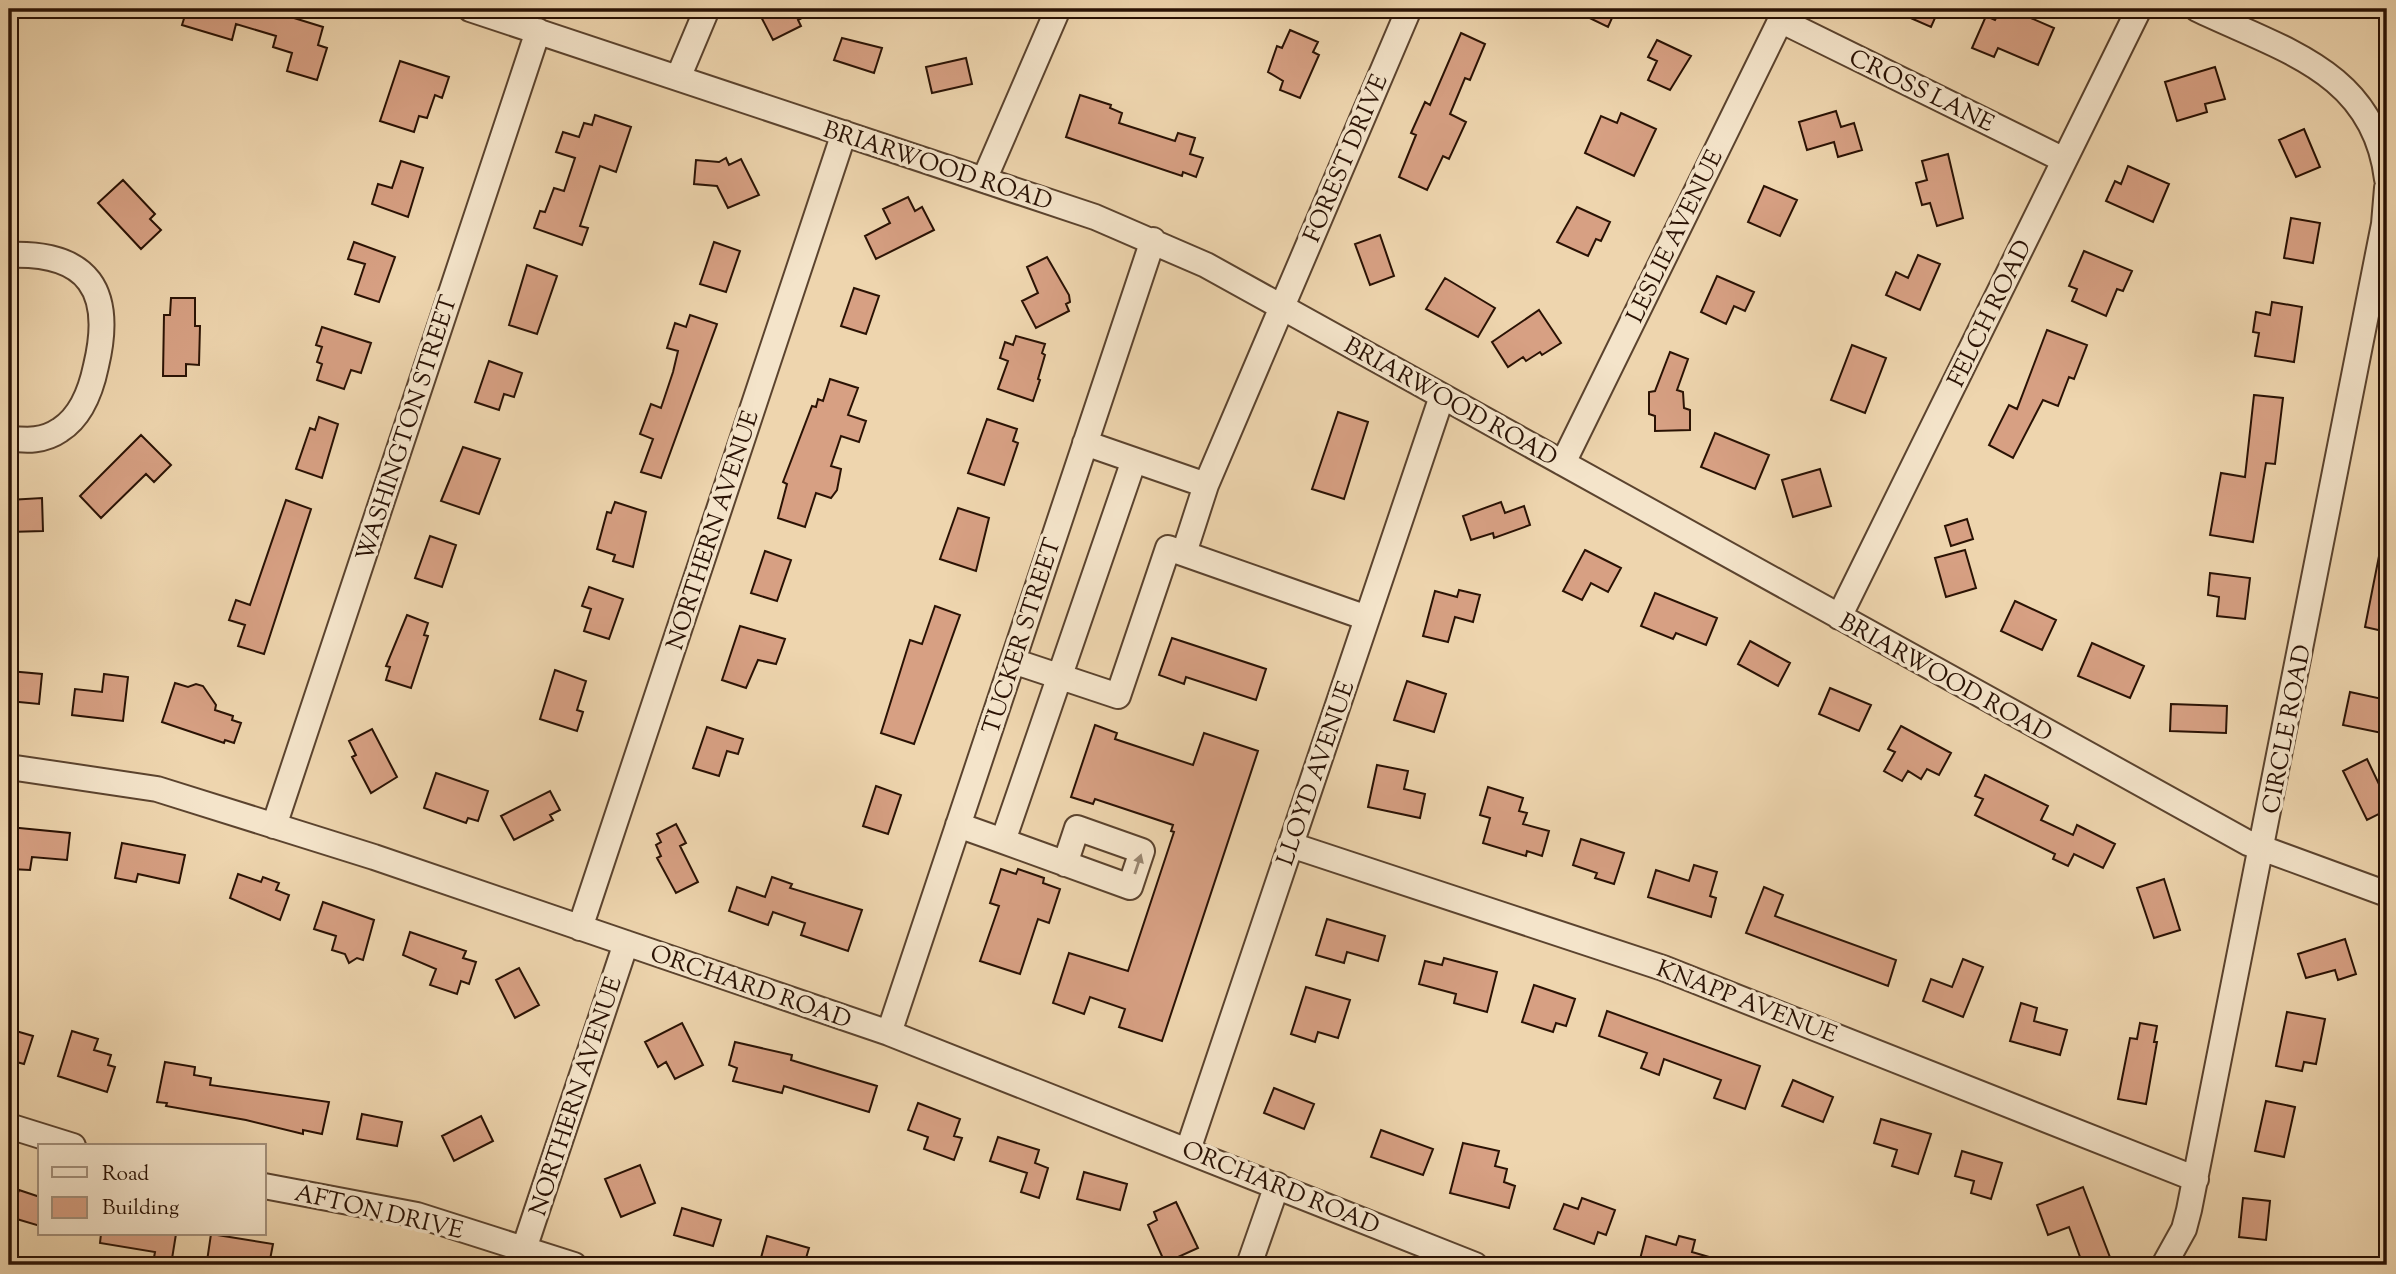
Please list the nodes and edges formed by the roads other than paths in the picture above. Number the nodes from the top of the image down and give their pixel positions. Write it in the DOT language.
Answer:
graph roads {
  1 [pos="470,9"];
  2 [pos="707,9"];
  3 [pos="1058,9"];
  4 [pos="1409,9"];
  5 [pos="2139,9"];
  6 [pos="2197,9"];
  7 [pos="1783,15"];
  8 [pos="538,31"];
  9 [pos="678,78"];
  10 [pos="844,133"];
  11 [pos="2064,160"];
  12 [pos="2387,179"];
  13 [pos="985,180"];
  14 [pos="2387,188"];
  15 [pos="1153,240"];
  16 [pos="9,255"];
  17 [pos="1282,307"];
  18 [pos="1442,396"];
  19 [pos="9,438"];
  20 [pos="1085,443"];
  21 [pos="1135,460"];
  22 [pos="1563,463"];
  23 [pos="1206,485"];
  24 [pos="1184,553"];
  25 [pos="1839,617"];
  26 [pos="1367,618"];
  27 [pos="1013,661"];
  28 [pos="1060,677"];
  29 [pos="9,767"];
  30 [pos="958,825"];
  31 [pos="274,826"];
  32 [pos="1003,841"];
  33 [pos="1291,845"];
  34 [pos="2262,849"];
  35 [pos="1065,864"];
  36 [pos="2387,894"];
  37 [pos="580,928"];
  38 [pos="626,943"];
  39 [pos="889,1033"];
  40 [pos="9,1126"];
  41 [pos="67,1144"];
  42 [pos="1188,1150"];
  43 [pos="2196,1180"];
  44 [pos="266,1185"];
  45 [pos="1276,1185"];
  46 [pos="524,1249"];
  47 [pos="573,1265"];
  48 [pos="1249,1265"];
  49 [pos="1475,1265"];
  50 [pos="2164,1265"];
  1 -- 8 [label="street, BRIARWOOD ROAD"];
  2 -- 9 [label="street"];
  3 -- 13 [label="street"];
  4 -- 17 [label="street, FOREST DRIVE"];
  5 -- 11 [label="street, FELCH ROAD"];
  6 -- 12 [label="street"];
  7 -- 11 [label="street, CROSS LANE"];
  7 -- 22 [label="street, LESLIE AVENUE"];
  8 -- 9 [label="street, BRIARWOOD ROAD"];
  8 -- 31 [label="street, WASHINGTON STREET"];
  9 -- 10 [label="street, BRIARWOOD ROAD"];
  10 -- 13 [label="street, BRIARWOOD ROAD"];
  10 -- 37 [label="street, NORTHERN AVENUE"];
  11 -- 25 [label="street, FELCH ROAD"];
  13 -- 15 [label="street, BRIARWOOD ROAD"];
  14 -- 34 [label="street, CIRCLE ROAD"];
  15 -- 17 [label="street, BRIARWOOD ROAD"];
  15 -- 20 [label="street, TUCKER STREET"];
  16 -- 19 [label="street"];
  17 -- 18 [label="street, BRIARWOOD ROAD"];
  17 -- 23 [label="street, FOREST DRIVE"];
  18 -- 22 [label="street, BRIARWOOD ROAD"];
  18 -- 26 [label="street, LLOYD AVENUE"];
  20 -- 21 [label="street"];
  20 -- 27 [label="street, TUCKER STREET"];
  21 -- 23 [label="street"];
  21 -- 28 [label="street"];
  22 -- 25 [label="street, BRIARWOOD ROAD"];
  23 -- 24 [label="street, FOREST DRIVE"];
  24 -- 26 [label="street"];
  24 -- 28 [label="street"];
  25 -- 34 [label="street, BRIARWOOD ROAD"];
  26 -- 33 [label="street, LLOYD AVENUE"];
  27 -- 28 [label="street"];
  27 -- 30 [label="street, TUCKER STREET"];
  28 -- 32 [label="street"];
  29 -- 31 [label="street, ORCHARD ROAD"];
  30 -- 32 [label="street"];
  30 -- 39 [label="street, TUCKER STREET"];
  31 -- 37 [label="street, ORCHARD ROAD"];
  32 -- 35 [label="street"];
  33 -- 42 [label="street, LLOYD AVENUE"];
  33 -- 43 [label="street, KNAPP AVENUE"];
  34 -- 36 [label="street, BRIARWOOD ROAD"];
  34 -- 43 [label="street, CIRCLE ROAD"];
  37 -- 38 [label="street, ORCHARD ROAD"];
  38 -- 39 [label="street, ORCHARD ROAD"];
  38 -- 46 [label="street, NORTHERN AVENUE"];
  39 -- 42 [label="street, ORCHARD ROAD"];
  40 -- 41 [label="street"];
  42 -- 45 [label="street, ORCHARD ROAD"];
  43 -- 50 [label="street, CIRCLE ROAD"];
  44 -- 46 [label="street, AFTON DRIVE"];
  45 -- 48 [label="street"];
  45 -- 49 [label="street, ORCHARD ROAD"];
  46 -- 47 [label="street, AFTON DRIVE"];
}
